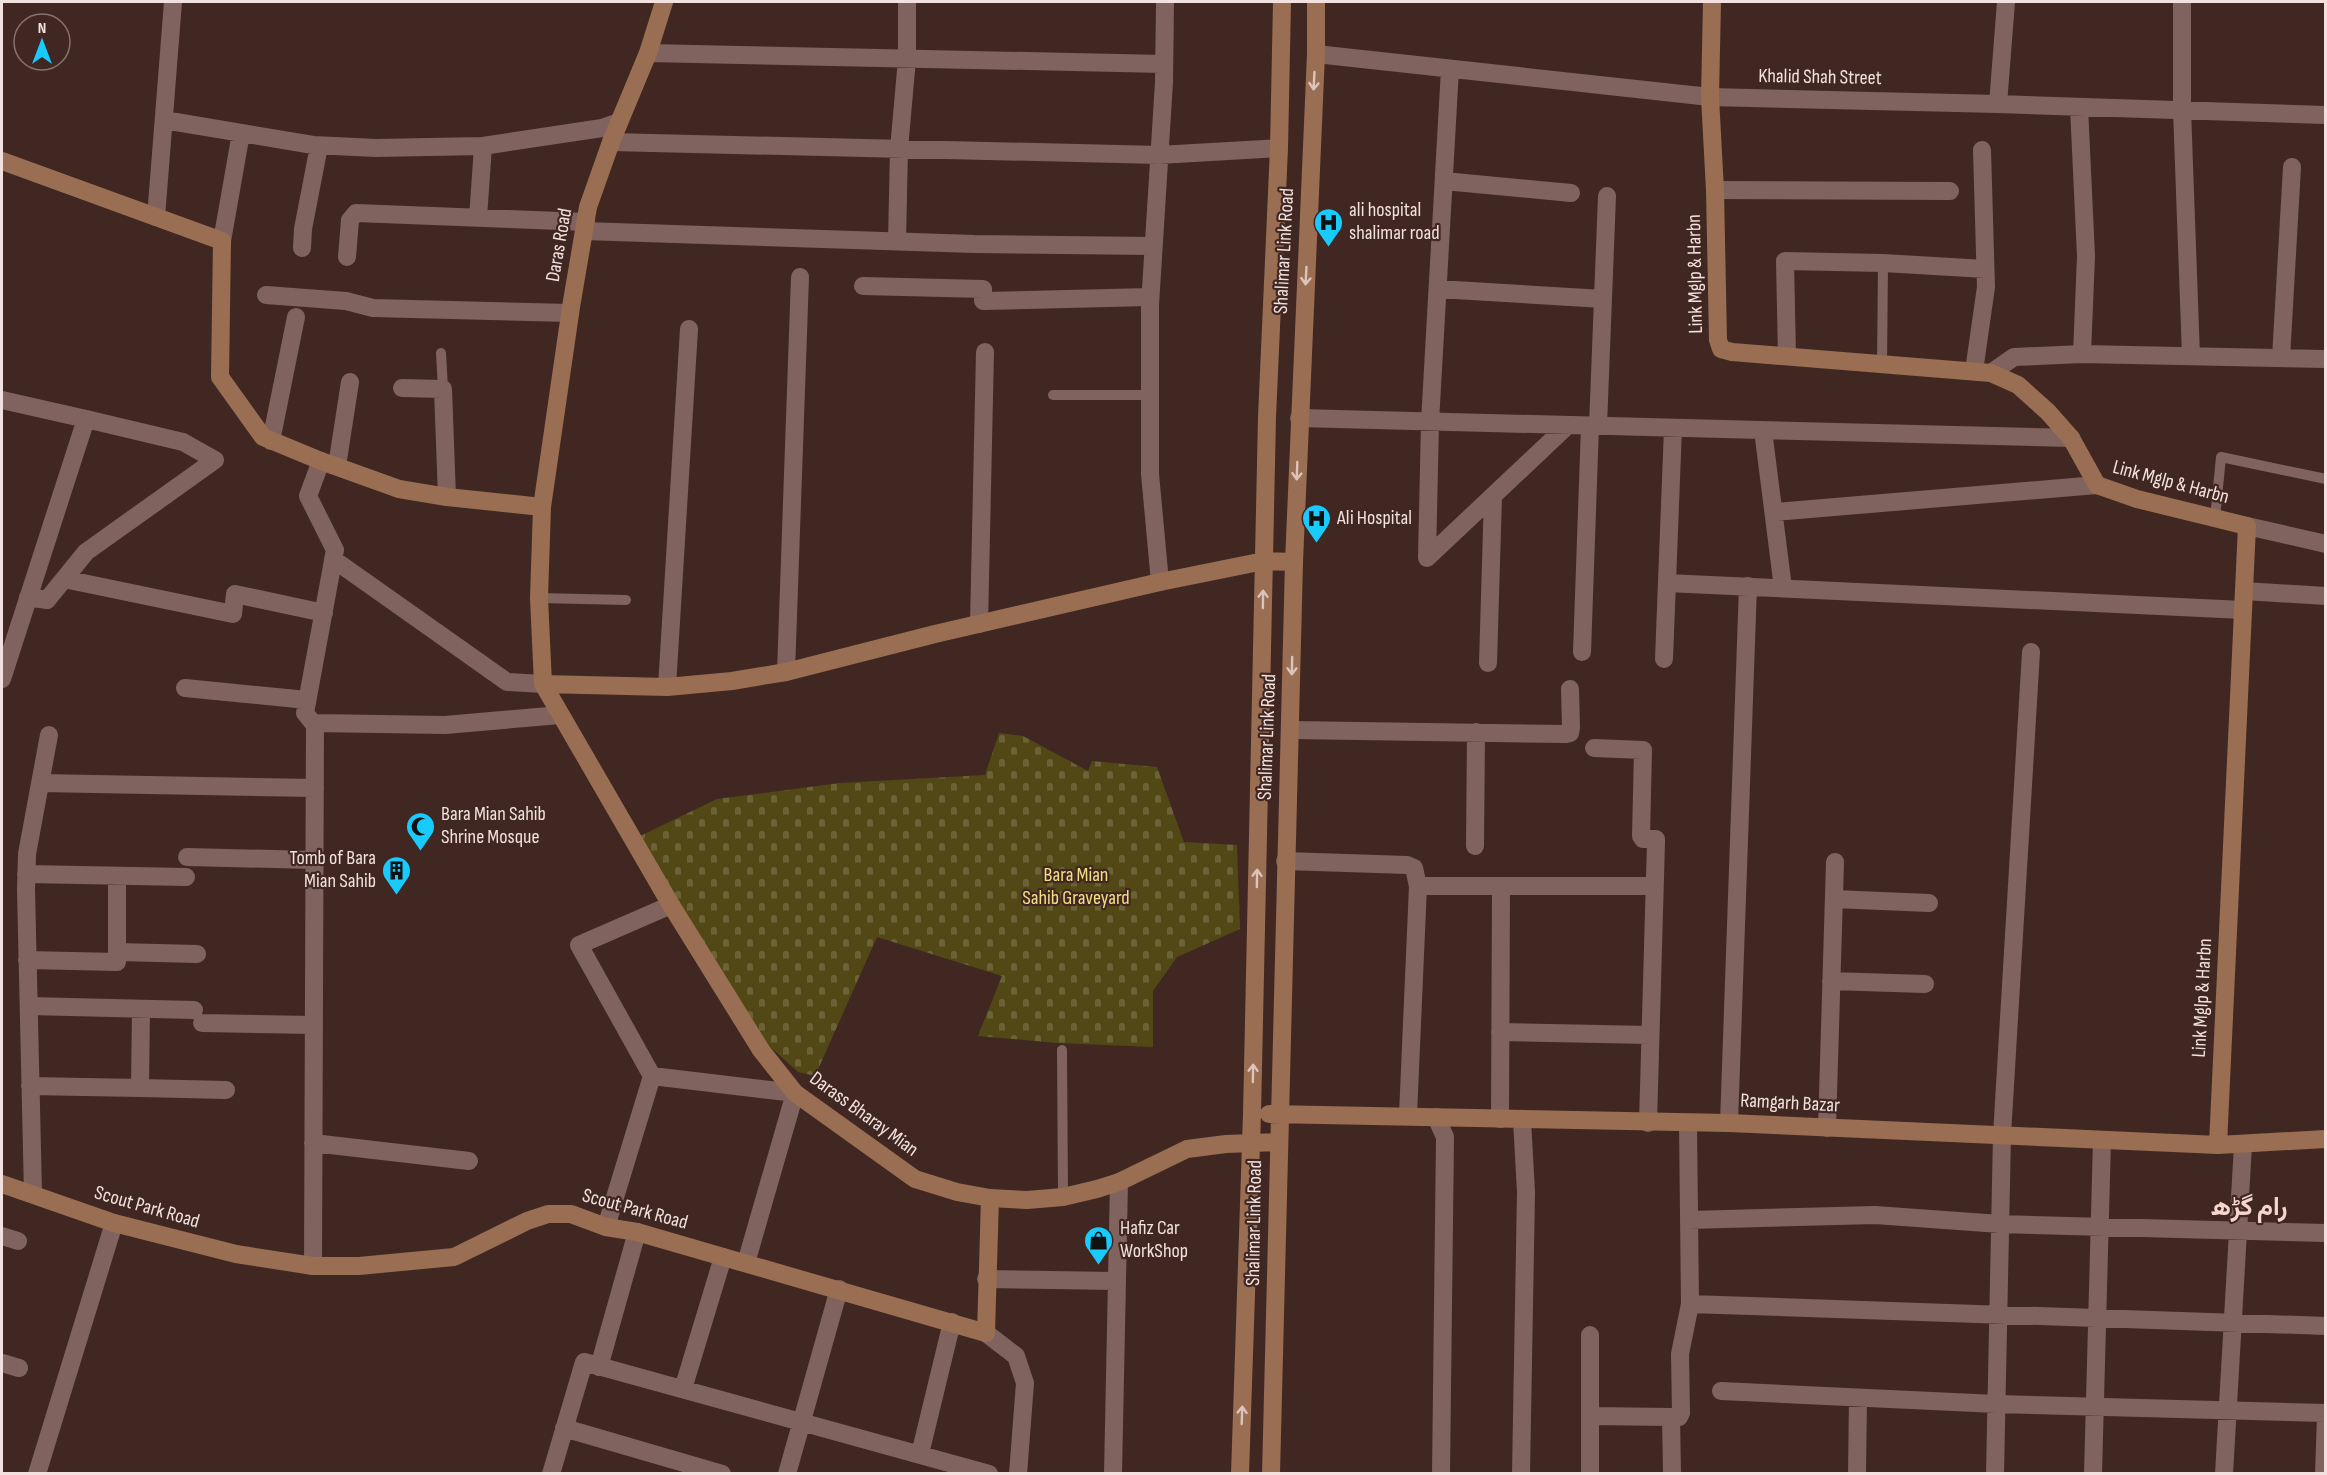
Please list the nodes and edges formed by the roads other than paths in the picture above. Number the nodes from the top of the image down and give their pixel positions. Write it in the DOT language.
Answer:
graph roads {
  1 [pos="173,2"];
  2 [pos="664,2"];
  3 [pos="907,2"];
  4 [pos="1166,2"];
  5 [pos="1282,2"];
  6 [pos="1316,2"];
  7 [pos="1712,2"];
  8 [pos="2007,2"];
  9 [pos="2182,2"];
  10 [pos="648,53"];
  11 [pos="1316,54"];
  12 [pos="907,59"];
  13 [pos="1164,64"];
  14 [pos="1450,69"];
  15 [pos="1710,97"];
  16 [pos="1998,104"];
  17 [pos="2079,107"];
  18 [pos="2182,110"];
  19 [pos="2325,115"];
  20 [pos="164,120"];
  21 [pos="619,122"];
  22 [pos="241,133"];
  23 [pos="611,142"];
  24 [pos="319,146"];
  25 [pos="483,146"];
  26 [pos="1279,148"];
  27 [pos="899,149"];
  28 [pos="1982,150"];
  29 [pos="1159,155"];
  30 [pos="2,161"];
  31 [pos="2292,167"];
  32 [pos="1444,181"];
  33 [pos="1715,190"];
  34 [pos="1950,191"];
  35 [pos="1571,193"];
  36 [pos="1607,195"];
  37 [pos="156,217"];
  38 [pos="478,218"];
  39 [pos="585,226"];
  40 [pos="222,241"];
  41 [pos="897,241"];
  42 [pos="1153,246"];
  43 [pos="302,249"];
  44 [pos="347,257"];
  45 [pos="1883,263"];
  46 [pos="1985,269"];
  47 [pos="800,277"];
  48 [pos="863,286"];
  49 [pos="1438,289"];
  50 [pos="266,295"];
  51 [pos="1150,297"];
  52 [pos="1603,299"];
  53 [pos="570,313"];
  54 [pos="296,317"];
  55 [pos="689,329"];
  56 [pos="985,352"];
  57 [pos="441,353"];
  58 [pos="2082,354"];
  59 [pos="1786,356"];
  60 [pos="2191,356"];
  61 [pos="2281,358"];
  62 [pos="2325,359"];
  63 [pos="1882,364"];
  64 [pos="1983,372"];
  65 [pos="350,382"];
  66 [pos="402,388"];
  67 [pos="443,389"];
  68 [pos="1053,395"];
  69 [pos="1150,395"];
  70 [pos="2,400"];
  71 [pos="1299,418"];
  72 [pos="86,419"];
  73 [pos="1430,422"];
  74 [pos="1568,425"];
  75 [pos="1594,426"];
  76 [pos="1673,428"];
  77 [pos="1763,430"];
  78 [pos="2071,438"];
  79 [pos="272,441"];
  80 [pos="329,463"];
  81 [pos="2325,479"];
  82 [pos="2097,485"];
  83 [pos="1493,496"];
  84 [pos="447,497"];
  85 [pos="542,507"];
  86 [pos="1774,512"];
  87 [pos="2216,518"];
  88 [pos="2247,526"];
  89 [pos="2325,544"];
  90 [pos="333,559"];
  91 [pos="1264,561"];
  92 [pos="1294,562"];
  93 [pos="64,579"];
  94 [pos="1160,582"];
  95 [pos="1667,583"];
  96 [pos="1748,586"];
  97 [pos="1783,588"];
  98 [pos="28,597"];
  99 [pos="2325,597"];
  100 [pos="539,598"];
  101 [pos="626,600"];
  102 [pos="2244,601"];
  103 [pos="324,613"];
  104 [pos="979,624"];
  105 [pos="1582,652"];
  106 [pos="2031,652"];
  107 [pos="1664,659"];
  108 [pos="1488,663"];
  109 [pos="3,671"];
  110 [pos="786,672"];
  111 [pos="543,684"];
  112 [pos="667,687"];
  113 [pos="184,688"];
  114 [pos="1570,689"];
  115 [pos="308,700"];
  116 [pos="556,708"];
  117 [pos="315,723"];
  118 [pos="1291,730"];
  119 [pos="1476,732"];
  120 [pos="49,735"];
  121 [pos="1594,748"];
  122 [pos="40,783"];
  123 [pos="315,788"];
  124 [pos="1475,846"];
  125 [pos="187,857"];
  126 [pos="314,860"];
  127 [pos="1285,861"];
  128 [pos="1835,862"];
  129 [pos="26,874"];
  130 [pos="117,876"];
  131 [pos="186,876"];
  132 [pos="1418,886"];
  133 [pos="1501,886"];
  134 [pos="1654,886"];
  135 [pos="1834,899"];
  136 [pos="1929,903"];
  137 [pos="671,905"];
  138 [pos="117,952"];
  139 [pos="197,954"];
  140 [pos="27,960"];
  141 [pos="1831,981"];
  142 [pos="1924,984"];
  143 [pos="28,1006"];
  144 [pos="141,1009"];
  145 [pos="313,1025"];
  146 [pos="1500,1032"];
  147 [pos="1650,1035"];
  148 [pos="1062,1050"];
  149 [pos="652,1076"];
  150 [pos="30,1086"];
  151 [pos="140,1088"];
  152 [pos="226,1090"];
  153 [pos="795,1093"];
  154 [pos="1252,1114"];
  155 [pos="1280,1114"];
  156 [pos="1408,1115"];
  157 [pos="1436,1117"];
  158 [pos="1500,1119"];
  159 [pos="1522,1120"];
  160 [pos="1648,1123"];
  161 [pos="1688,1123"];
  162 [pos="1729,1123"];
  163 [pos="1827,1128"];
  164 [pos="2002,1136"];
  165 [pos="2325,1139"];
  166 [pos="2102,1140"];
  167 [pos="1279,1142"];
  168 [pos="313,1143"];
  169 [pos="1252,1143"];
  170 [pos="2218,1145"];
  171 [pos="2243,1145"];
  172 [pos="469,1161"];
  173 [pos="1119,1182"];
  174 [pos="2,1184"];
  175 [pos="33,1194"];
  176 [pos="1063,1197"];
  177 [pos="990,1198"];
  178 [pos="1689,1220"];
  179 [pos="114,1223"];
  180 [pos="2001,1224"];
  181 [pos="2099,1226"];
  182 [pos="606,1227"];
  183 [pos="2238,1230"];
  184 [pos="637,1232"];
  185 [pos="2325,1233"];
  186 [pos="723,1257"];
  187 [pos="746,1263"];
  188 [pos="313,1266"];
  189 [pos="986,1279"];
  190 [pos="1117,1281"];
  191 [pos="839,1289"];
  192 [pos="1690,1305"];
  193 [pos="1998,1316"];
  194 [pos="2097,1319"];
  195 [pos="952,1322"];
  196 [pos="2233,1324"];
  197 [pos="2325,1326"];
  198 [pos="986,1333"];
  199 [pos="1590,1335"];
  200 [pos="2,1363"];
  201 [pos="599,1366"];
  202 [pos="19,1368"];
  203 [pos="683,1389"];
  204 [pos="1721,1391"];
  205 [pos="1858,1398"];
  206 [pos="1996,1404"];
  207 [pos="2094,1407"];
  208 [pos="2228,1410"];
  209 [pos="2325,1414"];
  210 [pos="1590,1416"];
  211 [pos="1671,1417"];
  212 [pos="802,1422"];
  213 [pos="564,1428"];
  214 [pos="920,1454"];
  215 [pos="37,1473"];
  216 [pos="551,1473"];
  217 [pos="722,1473"];
  218 [pos="787,1473"];
  219 [pos="989,1473"];
  220 [pos="1018,1473"];
  221 [pos="1113,1473"];
  222 [pos="1240,1473"];
  223 [pos="1271,1473"];
  224 [pos="1442,1473"];
  225 [pos="1521,1473"];
  226 [pos="1590,1473"];
  227 [pos="1672,1473"];
  228 [pos="1857,1473"];
  229 [pos="1995,1473"];
  230 [pos="2093,1473"];
  231 [pos="2224,1473"];
  232 [pos="2324,1473"];
  1 -- 20 [label="street"];
  2 -- 10 [label="street, Daras Road"];
  3 -- 12 [label="street"];
  4 -- 13 [label="street"];
  5 -- 26 [label="street, Shalimar Link Road"];
  6 -- 11 [label="street, Shalimar Link Road"];
  7 -- 15 [label="street, Link Mglp & Harbn"];
  8 -- 16 [label="street"];
  9 -- 18 [label="street"];
  10 -- 12 [label="street"];
  10 -- 21 [label="street, Daras Road"];
  11 -- 14 [label="street, Khalid Shah Street"];
  11 -- 71 [label="street, Shalimar Link Road, one-way"];
  12 -- 13 [label="street"];
  12 -- 27 [label="street"];
  13 -- 29 [label="street"];
  14 -- 15 [label="street, Khalid Shah Street"];
  14 -- 32 [label="street"];
  15 -- 16 [label="street, Khalid Shah Street"];
  15 -- 33 [label="street, Link Mglp & Harbn"];
  16 -- 17 [label="street, Khalid Shah Street"];
  17 -- 18 [label="street, Khalid Shah Street"];
  17 -- 58 [label="street"];
  18 -- 19 [label="street, Khalid Shah Street"];
  18 -- 60 [label="street"];
  20 -- 22 [label="street"];
  20 -- 37 [label="street"];
  21 -- 23 [label="street, Daras Road"];
  21 -- 25 [label="street"];
  22 -- 24 [label="street"];
  22 -- 40 [label="street"];
  23 -- 27 [label="street"];
  23 -- 39 [label="street, Daras Road"];
  24 -- 25 [label="street"];
  24 -- 43 [label="street"];
  25 -- 38 [label="street"];
  26 -- 29 [label="street"];
  26 -- 91 [label="street, Shalimar Link Road"];
  27 -- 29 [label="street"];
  27 -- 41 [label="street"];
  28 -- 46 [label="street"];
  29 -- 42 [label="street"];
  30 -- 37 [label="street"];
  31 -- 61 [label="street"];
  32 -- 35 [label="street"];
  32 -- 49 [label="street"];
  33 -- 34 [label="street"];
  33 -- 59 [label="street, Link Mglp & Harbn"];
  36 -- 52 [label="street"];
  37 -- 40 [label="street"];
  38 -- 39 [label="street"];
  38 -- 44 [label="street"];
  39 -- 41 [label="street"];
  39 -- 53 [label="street, Daras Road"];
  40 -- 79 [label="street"];
  41 -- 42 [label="street"];
  42 -- 51 [label="street"];
  45 -- 46 [label="street"];
  45 -- 59 [label="street"];
  45 -- 63 [label="lane"];
  46 -- 64 [label="street"];
  47 -- 110 [label="street"];
  48 -- 51 [label="street"];
  49 -- 52 [label="street"];
  49 -- 73 [label="street"];
  50 -- 53 [label="street"];
  51 -- 69 [label="street"];
  52 -- 75 [label="street"];
  53 -- 85 [label="street, Daras Road"];
  54 -- 79 [label="street"];
  55 -- 112 [label="street"];
  56 -- 104 [label="street"];
  57 -- 67 [label="lane"];
  58 -- 60 [label="street"];
  58 -- 64 [label="street"];
  59 -- 63 [label="street, Link Mglp & Harbn"];
  60 -- 61 [label="street"];
  61 -- 62 [label="street"];
  63 -- 64 [label="street, Link Mglp & Harbn"];
  64 -- 78 [label="street, Link Mglp & Harbn"];
  65 -- 80 [label="street"];
  66 -- 67 [label="street"];
  67 -- 84 [label="street"];
  68 -- 69 [label="lane"];
  69 -- 94 [label="street"];
  70 -- 72 [label="street"];
  71 -- 73 [label="street"];
  71 -- 92 [label="street, Shalimar Link Road, one-way"];
  72 -- 93 [label="street"];
  72 -- 98 [label="street"];
  73 -- 74 [label="street"];
  73 -- 83 [label="street"];
  74 -- 75 [label="street"];
  74 -- 83 [label="street"];
  75 -- 76 [label="street"];
  75 -- 105 [label="street"];
  76 -- 77 [label="street"];
  76 -- 95 [label="street"];
  77 -- 78 [label="street"];
  77 -- 86 [label="street"];
  78 -- 82 [label="street, Link Mglp & Harbn"];
  79 -- 80 [label="street"];
  80 -- 84 [label="street"];
  80 -- 90 [label="street"];
  81 -- 87 [label="lane"];
  82 -- 86 [label="street"];
  82 -- 87 [label="street, Link Mglp & Harbn"];
  83 -- 108 [label="street"];
  84 -- 85 [label="street"];
  85 -- 100 [label="street, Daras Road"];
  86 -- 97 [label="street"];
  87 -- 88 [label="street, Link Mglp & Harbn"];
  88 -- 89 [label="street"];
  88 -- 102 [label="street, Link Mglp & Harbn"];
  90 -- 103 [label="street"];
  90 -- 111 [label="street"];
  91 -- 92 [label="street"];
  91 -- 94 [label="street"];
  154 -- 91 [label="street, Shalimar Link Road, one-way"];
  92 -- 118 [label="street, Shalimar Link Road, one-way"];
  93 -- 98 [label="street"];
  93 -- 103 [label="street"];
  94 -- 104 [label="street"];
  95 -- 96 [label="street"];
  95 -- 107 [label="street"];
  96 -- 97 [label="street"];
  96 -- 162 [label="street"];
  97 -- 102 [label="street"];
  98 -- 109 [label="street"];
  99 -- 102 [label="street"];
  100 -- 101 [label="lane"];
  100 -- 111 [label="street, Daras Road"];
  102 -- 170 [label="street, Link Mglp & Harbn"];
  103 -- 115 [label="street"];
  104 -- 110 [label="street"];
  106 -- 164 [label="street"];
  110 -- 112 [label="street"];
  111 -- 112 [label="street"];
  111 -- 116 [label="street, Darass Bharay Mian"];
  113 -- 115 [label="street"];
  114 -- 119 [label="street"];
  115 -- 117 [label="street"];
  116 -- 117 [label="street"];
  116 -- 137 [label="street, Darass Bharay Mian"];
  117 -- 123 [label="street"];
  118 -- 119 [label="street"];
  118 -- 127 [label="street, Shalimar Link Road"];
  119 -- 124 [label="street"];
  120 -- 122 [label="street"];
  121 -- 134 [label="street"];
  122 -- 123 [label="street"];
  122 -- 129 [label="street"];
  123 -- 126 [label="street"];
  125 -- 126 [label="street"];
  126 -- 145 [label="street"];
  127 -- 132 [label="street"];
  127 -- 155 [label="street, Shalimar Link Road"];
  128 -- 135 [label="street"];
  129 -- 130 [label="street"];
  129 -- 140 [label="street"];
  130 -- 131 [label="street"];
  130 -- 138 [label="street"];
  132 -- 133 [label="street"];
  132 -- 156 [label="street"];
  133 -- 134 [label="street"];
  133 -- 146 [label="street"];
  134 -- 147 [label="street"];
  135 -- 136 [label="street"];
  135 -- 141 [label="street"];
  137 -- 149 [label="street"];
  137 -- 153 [label="street, Darass Bharay Mian"];
  138 -- 139 [label="street"];
  138 -- 140 [label="street"];
  140 -- 143 [label="street"];
  141 -- 142 [label="street"];
  141 -- 163 [label="street"];
  143 -- 144 [label="street"];
  143 -- 150 [label="street"];
  144 -- 145 [label="street"];
  144 -- 151 [label="street"];
  145 -- 168 [label="street"];
  146 -- 147 [label="street"];
  146 -- 158 [label="street"];
  147 -- 160 [label="street"];
  148 -- 176 [label="lane"];
  149 -- 153 [label="street"];
  149 -- 182 [label="street"];
  150 -- 151 [label="street"];
  150 -- 175 [label="street"];
  151 -- 152 [label="street"];
  153 -- 177 [label="street, Darass Bharay Mian"];
  153 -- 187 [label="street"];
  154 -- 155 [label="street, Ramgarh Bazar"];
  154 -- 169 [label="street, Shalimar Link Road"];
  155 -- 156 [label="street, Ramgarh Bazar"];
  155 -- 167 [label="street, Shalimar Link Road"];
  156 -- 157 [label="street, Ramgarh Bazar"];
  157 -- 158 [label="street, Ramgarh Bazar"];
  157 -- 224 [label="street"];
  158 -- 159 [label="street, Ramgarh Bazar"];
  159 -- 160 [label="street, Ramgarh Bazar"];
  159 -- 225 [label="street"];
  160 -- 161 [label="street, Ramgarh Bazar"];
  161 -- 162 [label="street, Ramgarh Bazar"];
  161 -- 178 [label="street"];
  162 -- 163 [label="street, Ramgarh Bazar"];
  163 -- 164 [label="street, Ramgarh Bazar"];
  164 -- 166 [label="street, Ramgarh Bazar"];
  164 -- 180 [label="street"];
  165 -- 171 [label="street, Ramgarh Bazar"];
  166 -- 170 [label="street, Ramgarh Bazar"];
  166 -- 181 [label="street"];
  167 -- 169 [label="street, Darass Bharay Mian"];
  167 -- 223 [label="street, Shalimar Link Road"];
  168 -- 172 [label="street"];
  168 -- 188 [label="street"];
  169 -- 173 [label="street, Darass Bharay Mian"];
  222 -- 169 [label="street, Shalimar Link Road, one-way"];
  170 -- 171 [label="street, Ramgarh Bazar"];
  171 -- 183 [label="street"];
  173 -- 176 [label="street, Darass Bharay Mian"];
  173 -- 190 [label="street"];
  174 -- 175 [label="street, Scout Park Road"];
  175 -- 179 [label="street, Scout Park Road"];
  176 -- 177 [label="street, Darass Bharay Mian"];
  177 -- 189 [label="street"];
  178 -- 180 [label="street"];
  178 -- 192 [label="street"];
  179 -- 188 [label="street, Scout Park Road"];
  179 -- 215 [label="street"];
  180 -- 181 [label="street"];
  180 -- 193 [label="street"];
  181 -- 183 [label="street"];
  181 -- 194 [label="street"];
  182 -- 184 [label="street, Scout Park Road"];
  182 -- 188 [label="street, Scout Park Road"];
  183 -- 185 [label="street"];
  183 -- 196 [label="street"];
  184 -- 186 [label="street, Scout Park Road"];
  184 -- 201 [label="street"];
  186 -- 187 [label="street, Scout Park Road"];
  186 -- 203 [label="street"];
  187 -- 191 [label="street, Scout Park Road"];
  189 -- 190 [label="street"];
  189 -- 198 [label="street"];
  190 -- 221 [label="street"];
  191 -- 195 [label="street, Scout Park Road"];
  191 -- 212 [label="street"];
  192 -- 193 [label="street"];
  192 -- 211 [label="street"];
  193 -- 194 [label="street"];
  193 -- 206 [label="street"];
  194 -- 196 [label="street"];
  194 -- 207 [label="street"];
  195 -- 198 [label="street, Scout Park Road"];
  195 -- 214 [label="street"];
  196 -- 197 [label="street"];
  196 -- 208 [label="street"];
  198 -- 220 [label="street"];
  199 -- 210 [label="street"];
  200 -- 202 [label="street"];
  201 -- 203 [label="street"];
  201 -- 213 [label="street"];
  203 -- 212 [label="street"];
  204 -- 205 [label="street"];
  205 -- 206 [label="street"];
  205 -- 228 [label="street"];
  206 -- 207 [label="street"];
  206 -- 229 [label="street"];
  207 -- 208 [label="street"];
  207 -- 230 [label="street"];
  208 -- 209 [label="street"];
  208 -- 231 [label="street"];
  209 -- 232 [label="street"];
  210 -- 211 [label="street"];
  210 -- 226 [label="street"];
  211 -- 227 [label="street"];
  212 -- 214 [label="street"];
  212 -- 218 [label="street"];
  213 -- 216 [label="street"];
  213 -- 217 [label="street"];
  214 -- 219 [label="street"];
}
